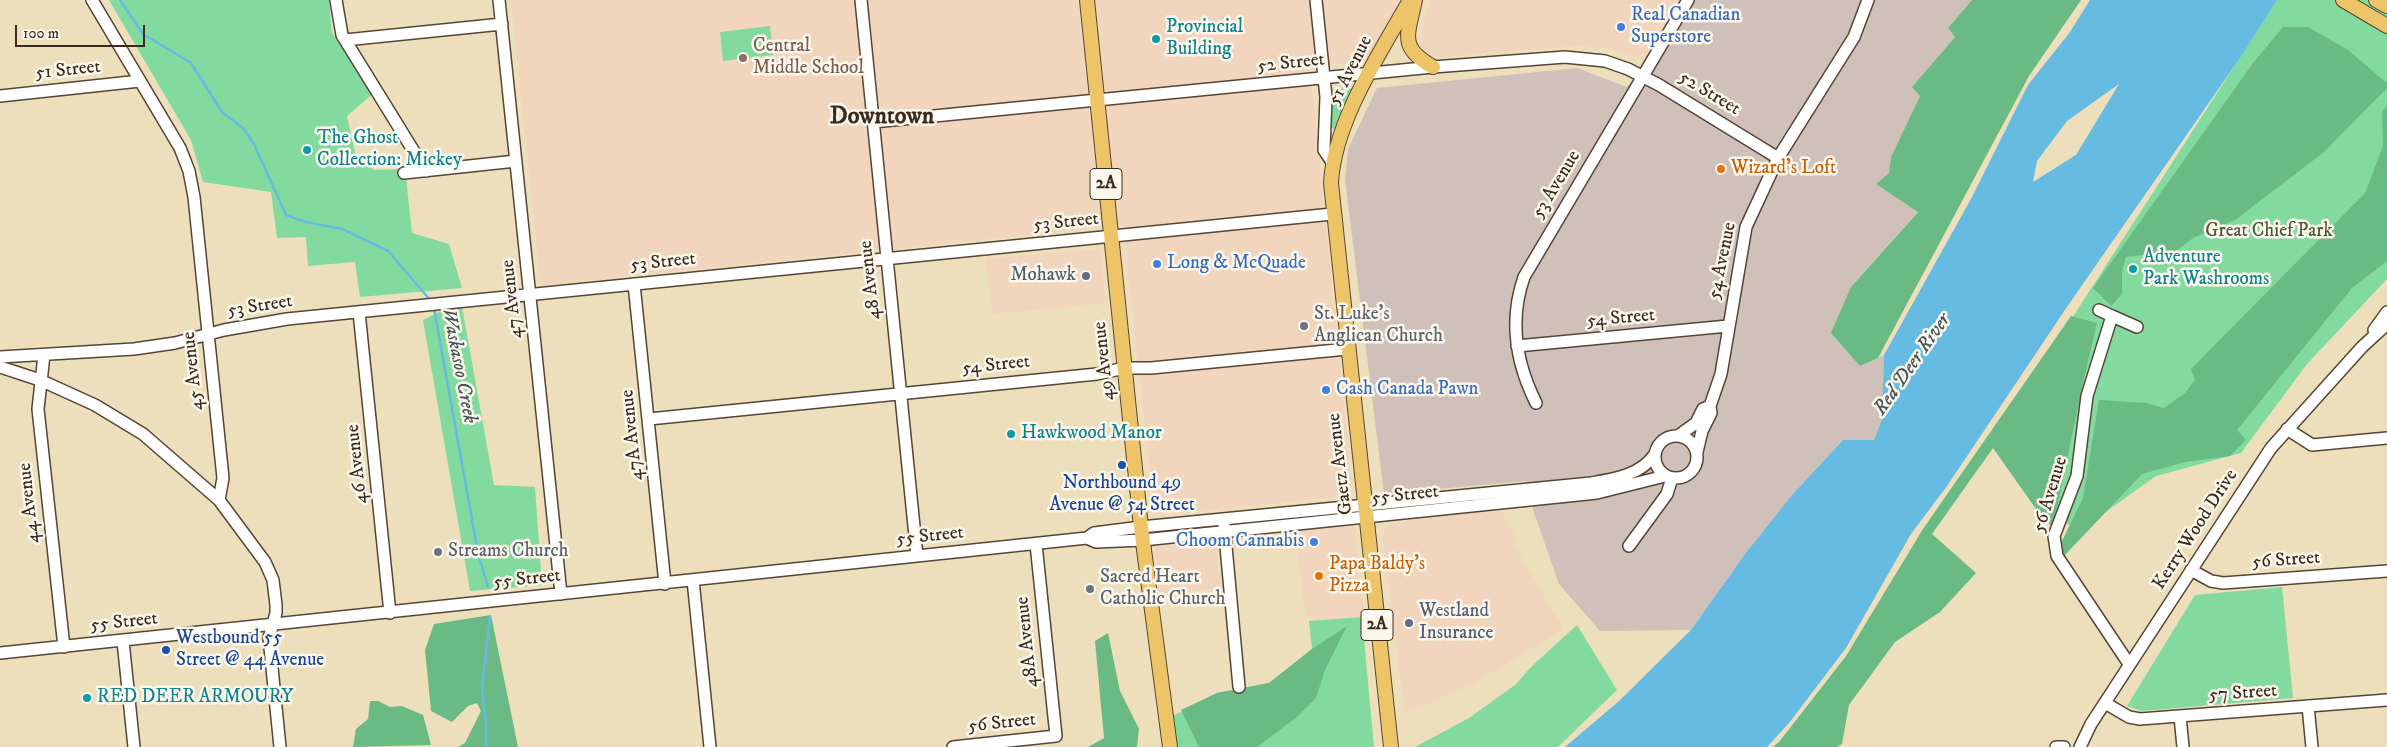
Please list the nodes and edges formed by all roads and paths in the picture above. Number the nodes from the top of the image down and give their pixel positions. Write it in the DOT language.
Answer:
graph roads {
  1 [pos="92,0"];
  2 [pos="336,0"];
  3 [pos="499,0"];
  4 [pos="861,0"];
  5 [pos="1087,0"];
  6 [pos="1316,0"];
  7 [pos="1410,0"];
  8 [pos="1415,0"];
  9 [pos="1688,0"];
  10 [pos="1868,0"];
  11 [pos="2343,0"];
  12 [pos="2376,0"];
  13 [pos="2387,6"];
  14 [pos="502,24"];
  15 [pos="2387,26"];
  16 [pos="345,40"];
  17 [pos="1433,67"];
  18 [pos="1369,74"];
  19 [pos="1643,76"];
  20 [pos="1324,78"];
  21 [pos="140,81"];
  22 [pos="0,96"];
  23 [pos="1098,99"];
  24 [pos="873,122"];
  25 [pos="1778,158"];
  26 [pos="516,161"];
  27 [pos="1332,162"];
  28 [pos="426,171"];
  29 [pos="404,173"];
  30 [pos="1332,214"];
  31 [pos="1111,236"];
  32 [pos="887,258"];
  33 [pos="634,284"];
  34 [pos="530,294"];
  35 [pos="2100,310"];
  36 [pos="359,312"];
  37 [pos="2387,312"];
  38 [pos="2112,316"];
  39 [pos="2387,324"];
  40 [pos="1728,326"];
  41 [pos="2137,327"];
  42 [pos="208,334"];
  43 [pos="1517,346"];
  44 [pos="2362,347"];
  45 [pos="1347,349"];
  46 [pos="44,355"];
  47 [pos="0,357"];
  48 [pos="0,367"];
  49 [pos="1125,368"];
  50 [pos="40,380"];
  51 [pos="900,393"];
  52 [pos="1536,403"];
  53 [pos="1710,406"];
  54 [pos="648,419"];
  55 [pos="2287,429"];
  56 [pos="1678,436"];
  57 [pos="2387,438"];
  58 [pos="1697,452"];
  59 [pos="1655,454"];
  60 [pos="1669,477"];
  61 [pos="219,500"];
  62 [pos="1366,510"];
  63 [pos="1223,519"];
  64 [pos="1225,531"];
  65 [pos="1142,534"];
  66 [pos="1036,544"];
  67 [pos="1629,546"];
  68 [pos="917,556"];
  69 [pos="2190,570"];
  70 [pos="2387,571"];
  71 [pos="693,580"];
  72 [pos="665,584"];
  73 [pos="561,594"];
  74 [pos="390,612"];
  75 [pos="273,625"];
  76 [pos="123,641"];
  77 [pos="64,647"];
  78 [pos="0,654"];
  79 [pos="2129,664"];
  80 [pos="1239,686"];
  81 [pos="2387,700"];
  82 [pos="2105,703"];
  83 [pos="2308,706"];
  84 [pos="2180,716"];
  85 [pos="1056,736"];
  86 [pos="134,747"];
  87 [pos="280,747"];
  88 [pos="710,747"];
  89 [pos="953,747"];
  90 [pos="1170,747"];
  91 [pos="1390,747"];
  92 [pos="2056,747"];
  93 [pos="2064,747"];
  94 [pos="2080,747"];
  95 [pos="2183,747"];
  96 [pos="2312,747"];
  1 -- 21 [label="street, 45 Avenue"];
  2 -- 16 [label="street"];
  3 -- 14 [label="street, 47 Avenue"];
  4 -- 24 [label="street, 48 Avenue"];
  5 -- 23 [label="main road, 49 Avenue / 2A"];
  6 -- 20 [label="street, Gaetz Avenue"];
  7 -- 18 [label="main road, 51 Avenue / 2A"];
  8 -- 17 [label="main road"];
  9 -- 19 [label="street, 53 Avenue"];
  10 -- 25 [label="street, 54 Avenue"];
  11 -- 15 [label="main road"];
  12 -- 13 [label="main road"];
  14 -- 16 [label="street"];
  14 -- 26 [label="street, 47 Avenue"];
  16 -- 28 [label="street"];
  17 -- 18 [label="street, 52 Street"];
  17 -- 19 [label="street, 52 Street"];
  18 -- 20 [label="street, 52 Street"];
  18 -- 27 [label="main road, 51 Avenue / 2A"];
  19 -- 25 [label="street, 52 Street"];
  19 -- 43 [label="street, 53 Avenue"];
  20 -- 23 [label="street, 52 Street"];
  20 -- 27 [label="street, Gaetz Avenue"];
  21 -- 22 [label="street, 51 Street"];
  21 -- 42 [label="street, 45 Avenue"];
  23 -- 24 [label="street, 52 Street"];
  23 -- 31 [label="main road, 49 Avenue / 2A"];
  24 -- 32 [label="street, 48 Avenue"];
  25 -- 40 [label="street, 54 Avenue"];
  26 -- 28 [label="street"];
  26 -- 34 [label="street, 47 Avenue"];
  27 -- 30 [label="main road, Gaetz Avenue / 2A"];
  28 -- 29 [label="street"];
  30 -- 31 [label="street, 53 Street"];
  30 -- 45 [label="main road, Gaetz Avenue / 2A"];
  31 -- 32 [label="street, 53 Street"];
  31 -- 49 [label="main road, 49 Avenue / 2A"];
  32 -- 33 [label="street, 53 Street"];
  32 -- 51 [label="street, 48 Avenue"];
  33 -- 34 [label="street, 53 Street"];
  33 -- 54 [label="street, 47A Avenue"];
  34 -- 36 [label="street, 53 Street"];
  34 -- 73 [label="street, 47 Avenue"];
  35 -- 38 [label="street"];
  36 -- 42 [label="street, 53 Street"];
  36 -- 74 [label="street, 46 Avenue"];
  37 -- 44 [label="street, Kerry Wood Drive"];
  38 -- 41 [label="street"];
  38 -- 79 [label="street, 56 Avenue"];
  39 -- 44 [label="street, Kerry Wood Drive"];
  40 -- 43 [label="street, 54 Street"];
  40 -- 53 [label="street, 54 Avenue"];
  42 -- 46 [label="street, 53 Street"];
  42 -- 61 [label="street, 45 Avenue"];
  43 -- 52 [label="street, 53 Avenue"];
  44 -- 55 [label="street, Kerry Wood Drive"];
  45 -- 49 [label="street, 54 Street"];
  45 -- 62 [label="main road, Gaetz Avenue / 2A"];
  46 -- 47 [label="street, 53 Street"];
  46 -- 50 [label="street, 44 Avenue"];
  48 -- 50 [label="street"];
  49 -- 51 [label="street, 54 Street"];
  49 -- 65 [label="main road, 49 Avenue / 2A"];
  50 -- 61 [label="street"];
  50 -- 77 [label="street, 44 Avenue"];
  51 -- 54 [label="street, 54 Street"];
  51 -- 68 [label="street, 48 Avenue"];
  53 -- 56 [label="street, 54 Avenue"];
  53 -- 58 [label="street, 54 Avenue"];
  54 -- 72 [label="street, 47A Avenue"];
  55 -- 57 [label="street"];
  55 -- 69 [label="street, Kerry Wood Drive"];
  56 -- 58 [label="street"];
  56 -- 59 [label="street"];
  58 -- 60 [label="street"];
  59 -- 60 [label="street"];
  59 -- 62 [label="street, 55 Street"];
  60 -- 62 [label="street, 55 Street"];
  60 -- 67 [label="street"];
  61 -- 75 [label="street"];
  62 -- 63 [label="street, 55 Street"];
  62 -- 64 [label="street, 55 Street"];
  62 -- 91 [label="main road, Gaetz Avenue / 2A"];
  63 -- 64 [label="street"];
  63 -- 65 [label="street, 55 Street"];
  64 -- 65 [label="street, 55 Street"];
  64 -- 80 [label="street"];
  65 -- 66 [label="street, 55 Street"];
  65 -- 90 [label="main road, 49 Avenue / 2A"];
  66 -- 68 [label="street, 55 Street"];
  66 -- 85 [label="street, 48A Avenue"];
  68 -- 71 [label="street, 55 Street"];
  69 -- 70 [label="street, 56 Street"];
  69 -- 79 [label="street, Kerry Wood Drive"];
  71 -- 72 [label="street, 55 Street"];
  71 -- 88 [label="street"];
  72 -- 73 [label="street, 55 Street"];
  73 -- 74 [label="street, 55 Street"];
  74 -- 75 [label="street, 55 Street"];
  75 -- 76 [label="street, 55 Street"];
  75 -- 87 [label="street"];
  76 -- 77 [label="street, 55 Street"];
  76 -- 86 [label="street"];
  77 -- 78 [label="street, 55 Street"];
  79 -- 82 [label="street, Kerry Wood Drive"];
  81 -- 83 [label="street, 57 Street"];
  82 -- 84 [label="street, 57 Street"];
  82 -- 94 [label="street, Kerry Wood Drive"];
  83 -- 84 [label="street, 57 Street"];
  83 -- 96 [label="street"];
  84 -- 95 [label="street"];
  85 -- 89 [label="street, 56 Street"];
  92 -- 93 [label="street"];
}
